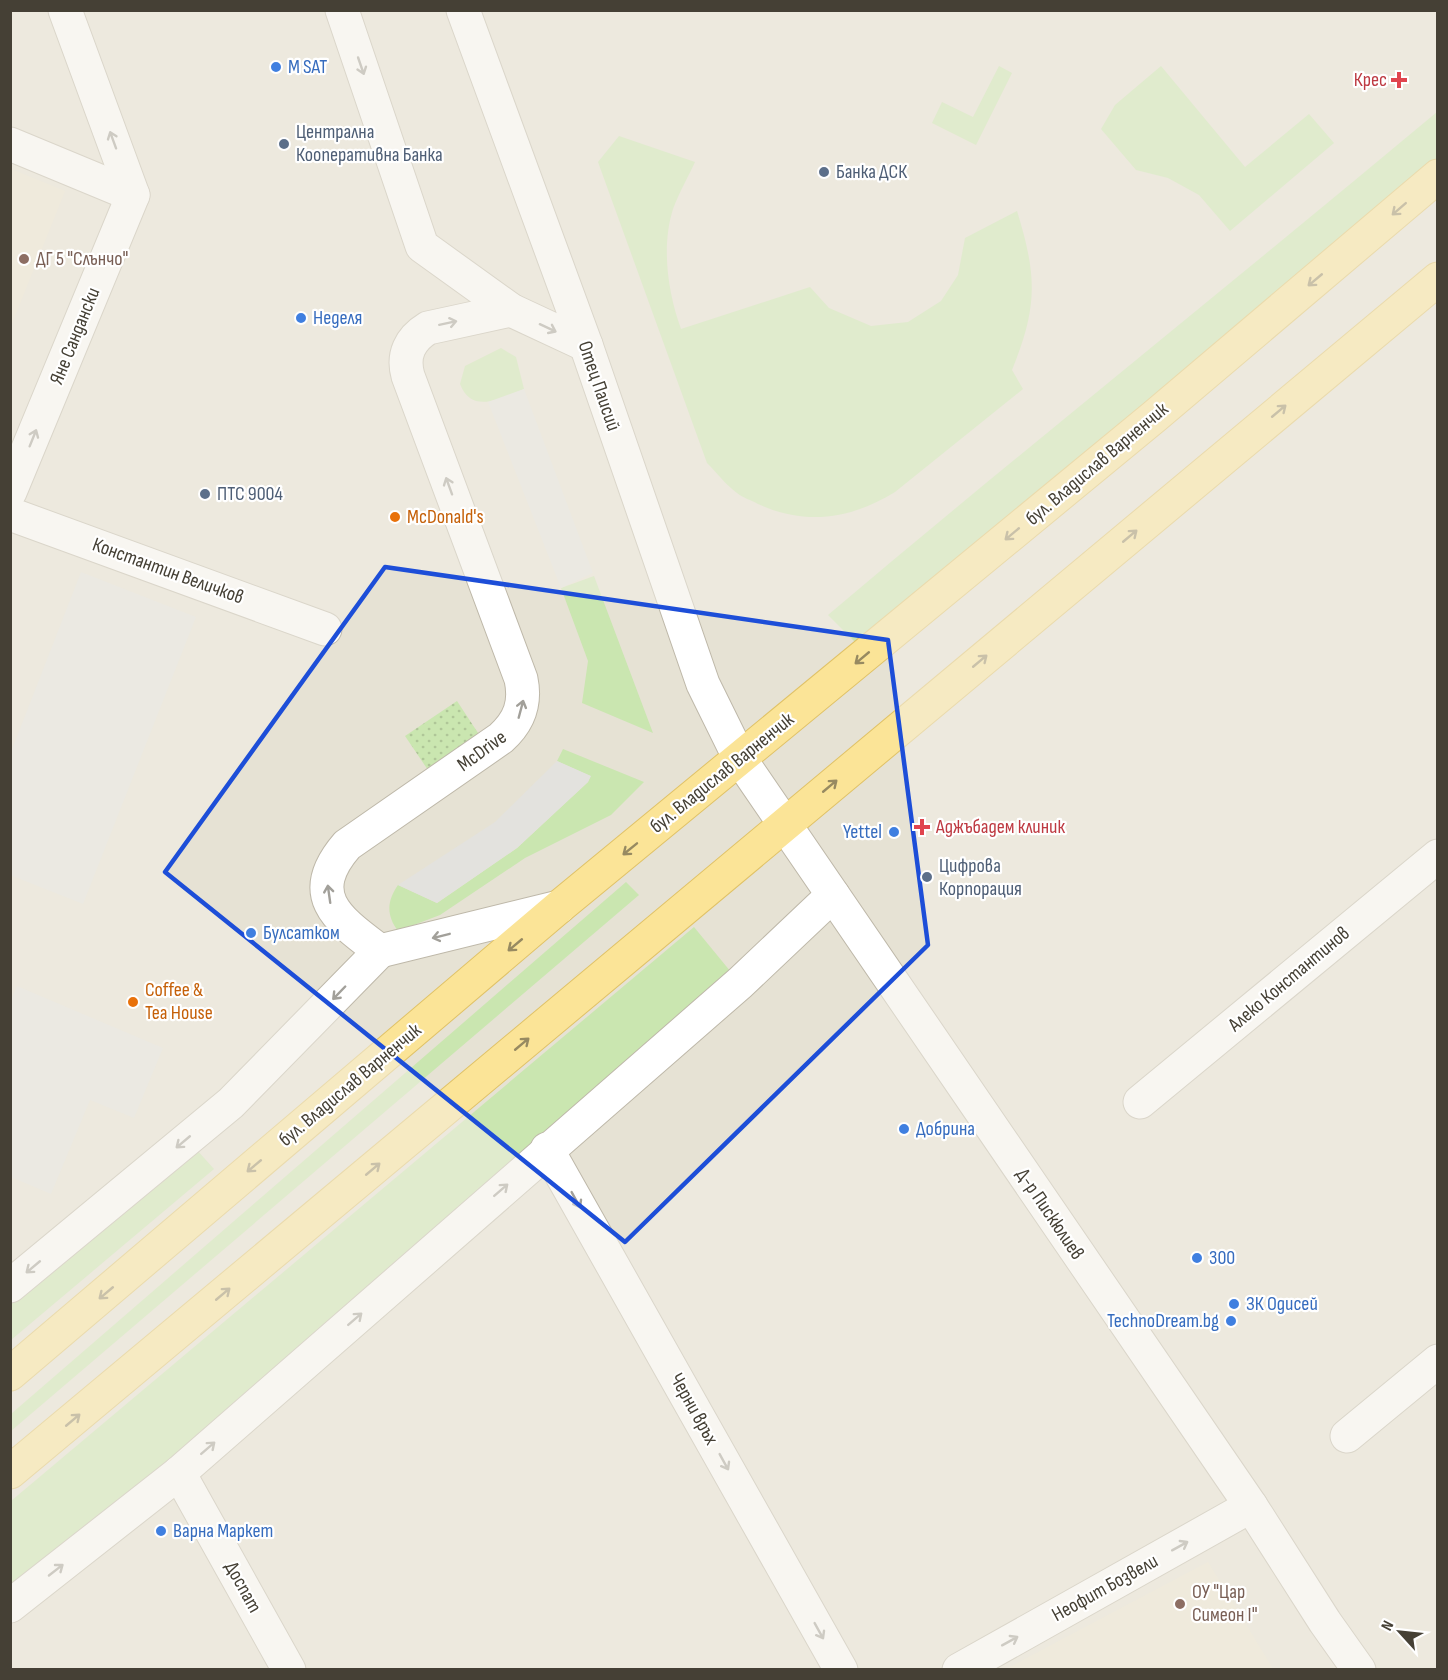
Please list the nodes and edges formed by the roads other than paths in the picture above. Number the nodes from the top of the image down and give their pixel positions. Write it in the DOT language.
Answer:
graph roads {
  1 [pos="65,10"];
  2 [pos="342,10"];
  3 [pos="463,10"];
  4 [pos="10,144"];
  5 [pos="1437,176"];
  6 [pos="133,195"];
  7 [pos="1437,279"];
  8 [pos="511,310"];
  9 [pos="585,345"];
  10 [pos="10,492"];
  11 [pos="10,514"];
  12 [pos="325,629"];
  13 [pos="740,759"];
  14 [pos="785,823"];
  15 [pos="1437,856"];
  16 [pos="833,895"];
  17 [pos="559,907"];
  18 [pos="380,951"];
  19 [pos="1140,1102"];
  20 [pos="547,1149"];
  21 [pos="10,1286"];
  22 [pos="1437,1361"];
  23 [pos="10,1374"];
  24 [pos="1347,1436"];
  25 [pos="10,1472"];
  26 [pos="179,1473"];
  27 [pos="1251,1506"];
  28 [pos="10,1606"];
  29 [pos="289,1670"];
  30 [pos="841,1670"];
  31 [pos="959,1670"];
  32 [pos="1359,1670"];
  6 -- 1 [label="street, one-way"];
  2 -- 8 [label="street, one-way"];
  3 -- 9 [label="street, Отец Паисий"];
  4 -- 6 [label="street"];
  5 -- 13 [label="main road, бул. Владислав Варненчик, one-way"];
  10 -- 6 [label="street, Яне Сандански, one-way"];
  14 -- 7 [label="main road, one-way"];
  8 -- 9 [label="street, one-way"];
  18 -- 8 [label="street, McDrive, one-way"];
  9 -- 13 [label="street, Отец Паисий"];
  11 -- 12 [label="street, Константин Величков"];
  13 -- 14 [label="street, Д-р Пискюлиев"];
  13 -- 17 [label="main road, бул. Владислав Варненчик, one-way"];
  14 -- 16 [label="street, Д-р Пискюлиев"];
  25 -- 14 [label="main road, one-way"];
  15 -- 19 [label="street, Алеко Константинов"];
  16 -- 20 [label="street"];
  16 -- 27 [label="street, Д-р Пискюлиев"];
  17 -- 18 [label="street, one-way"];
  17 -- 23 [label="main road, бул. Владислав Варненчик, one-way"];
  18 -- 21 [label="street, one-way"];
  26 -- 20 [label="street, one-way"];
  20 -- 30 [label="street, Черни връх, one-way"];
  22 -- 24 [label="street"];
  28 -- 26 [label="street, one-way"];
  26 -- 29 [label="street, Доспат"];
  31 -- 27 [label="street, Неофит Бозвели, one-way"];
  27 -- 32 [label="street, Д-р Пискюлиев"];
}
